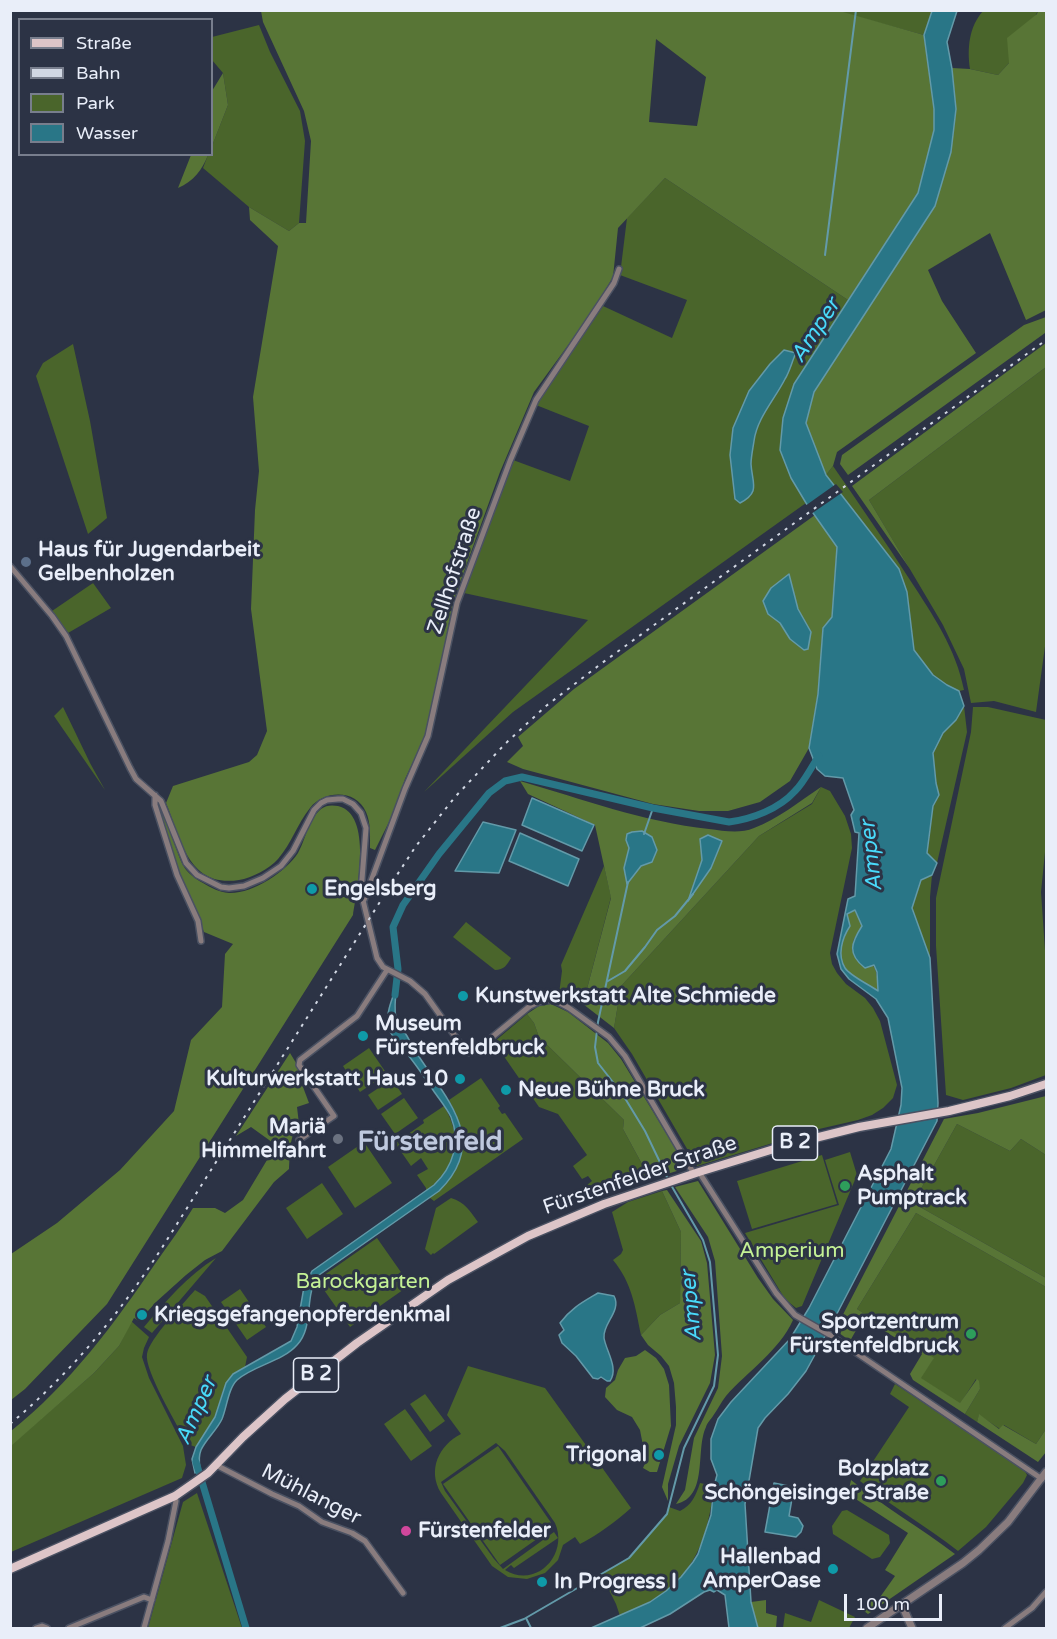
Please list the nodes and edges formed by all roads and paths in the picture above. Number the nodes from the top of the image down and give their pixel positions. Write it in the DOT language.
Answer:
graph roads {
  1 [pos="619,269"];
  2 [pos="10,566"];
  3 [pos="155,795"];
  4 [pos="363,901"];
  5 [pos="201,941"];
  6 [pos="387,970"];
  7 [pos="1047,1084"];
  8 [pos="299,1140"];
  9 [pos="697,1173"];
  10 [pos="216,1465"];
  11 [pos="1044,1476"];
  12 [pos="174,1496"];
  13 [pos="10,1569"];
  14 [pos="1047,1592"];
  15 [pos="403,1593"];
  16 [pos="152,1600"];
  17 [pos="902,1605"];
  18 [pos="36,1629"];
  19 [pos="47,1629"];
  20 [pos="69,1629"];
  21 [pos="144,1629"];
  22 [pos="867,1629"];
  23 [pos="912,1629"];
  24 [pos="1005,1629"];
  1 -- 4 [label="street, Zellhofstraße"];
  2 -- 3 [label="street"];
  3 -- 4 [label="street"];
  3 -- 5 [label="street"];
  4 -- 6 [label="street"];
  6 -- 8 [label="street"];
  6 -- 9 [label="street"];
  7 -- 9 [label="main road, Fürstenfelder Straße / B 2"];
  9 -- 10 [label="main road, Fürstenfelder Straße / B 2"];
  9 -- 11 [label="street"];
  10 -- 12 [label="main road, Fürstenfelder Straße / B 2"];
  10 -- 15 [label="street, Mühlanger"];
  11 -- 17 [label="street"];
  12 -- 13 [label="main road, B 2"];
  12 -- 16 [label="street"];
  14 -- 24 [label="street"];
  16 -- 20 [label="street"];
  16 -- 21 [label="street"];
  17 -- 22 [label="street"];
  17 -- 23 [label="street"];
  18 -- 19 [label="street"];
}
